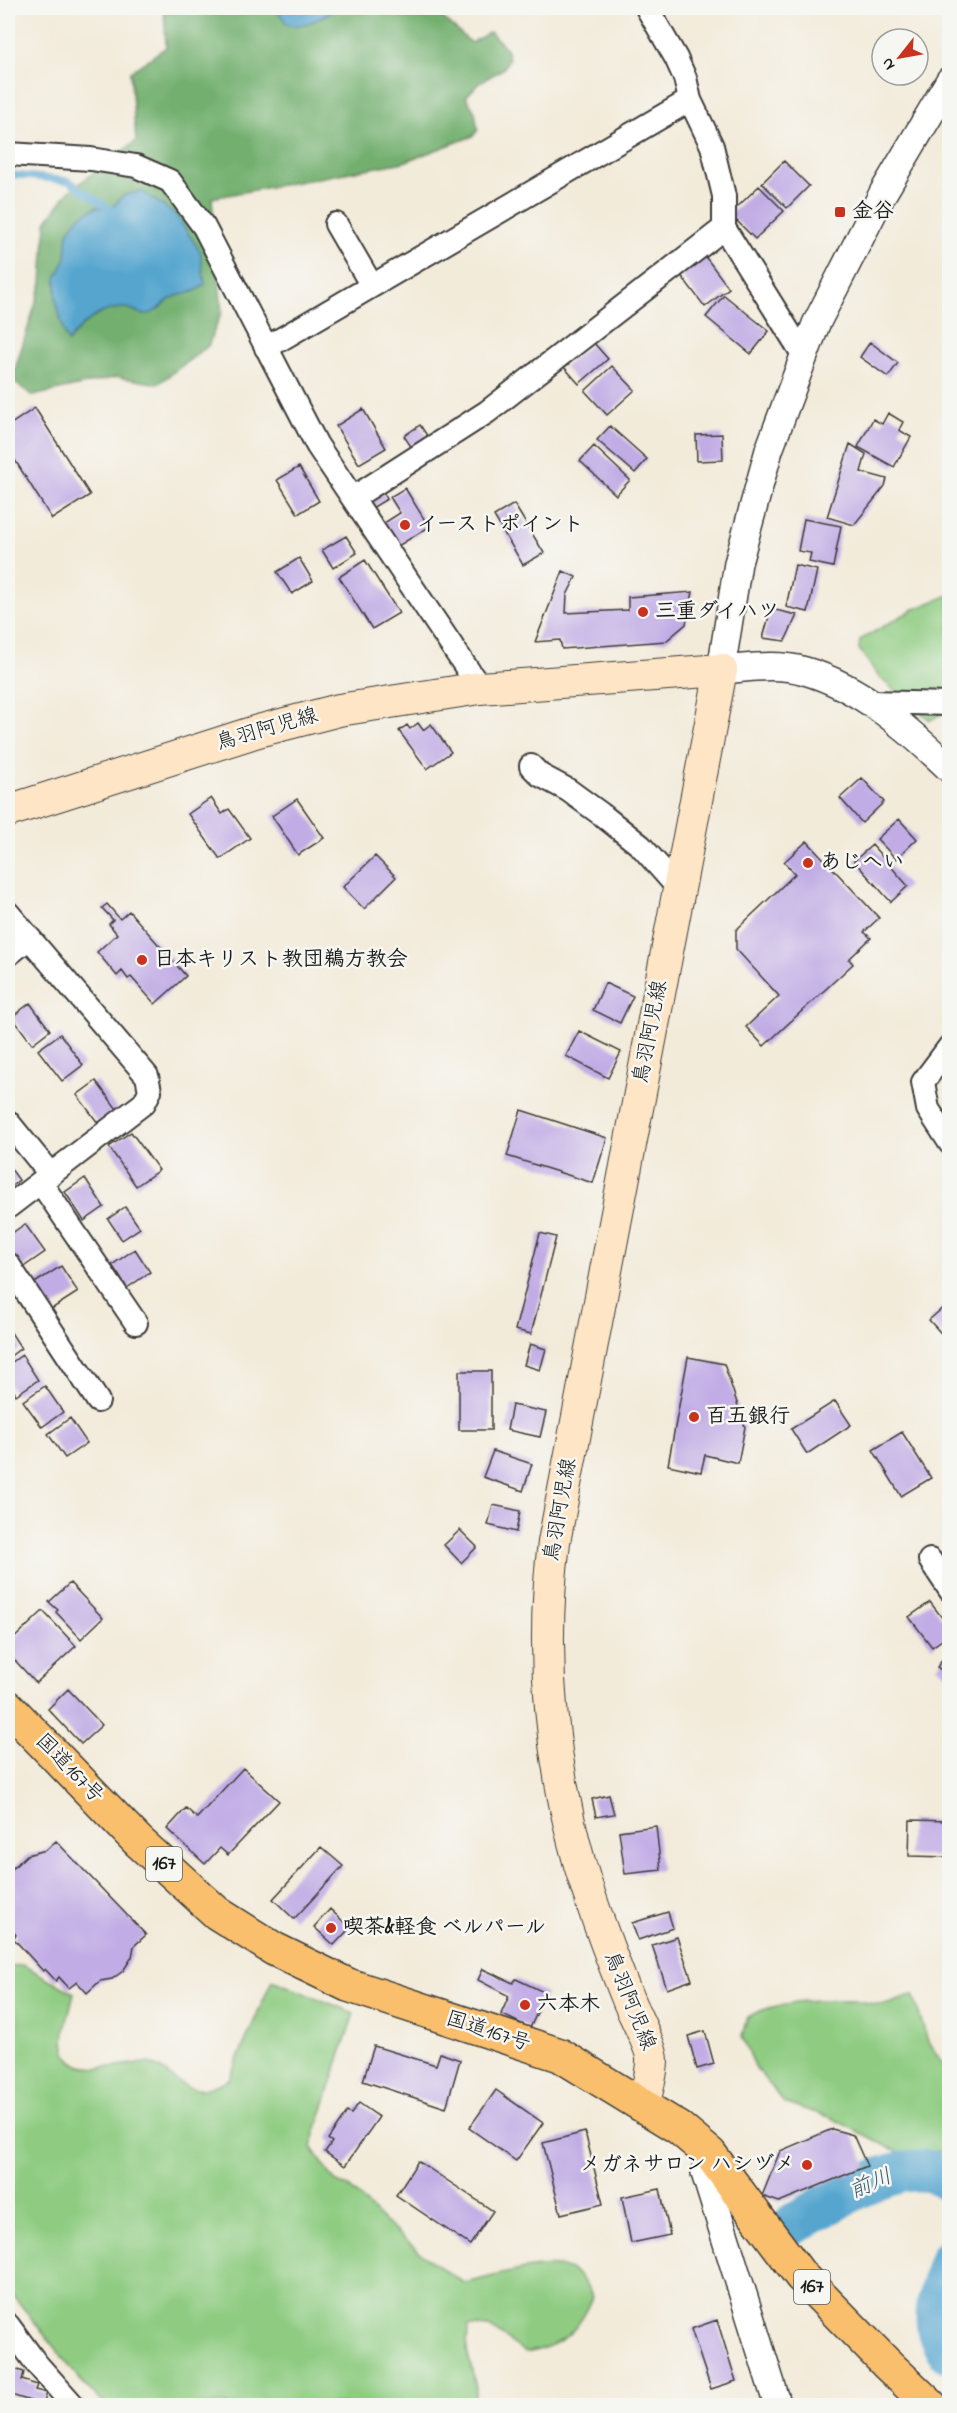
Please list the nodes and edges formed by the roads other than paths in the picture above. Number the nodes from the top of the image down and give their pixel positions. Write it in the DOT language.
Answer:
graph roads {
  1 [pos="647,8"];
  2 [pos="950,80"];
  3 [pos="690,100"];
  4 [pos="8,154"];
  5 [pos="336,224"];
  6 [pos="724,228"];
  7 [pos="372,286"];
  8 [pos="266,348"];
  9 [pos="804,356"];
  10 [pos="353,498"];
  11 [pos="721,670"];
  12 [pos="480,688"];
  13 [pos="870,702"];
  14 [pos="950,704"];
  15 [pos="531,766"];
  16 [pos="950,769"];
  17 [pos="8,811"];
  18 [pos="679,889"];
  19 [pos="8,913"];
  20 [pos="29,938"];
  21 [pos="8,955"];
  22 [pos="950,1046"];
  23 [pos="8,1122"];
  24 [pos="950,1143"];
  25 [pos="46,1179"];
  26 [pos="8,1207"];
  27 [pos="8,1264"];
  28 [pos="136,1323"];
  29 [pos="98,1401"];
  30 [pos="930,1560"];
  31 [pos="950,1590"];
  32 [pos="8,1707"];
  33 [pos="644,2105"];
  34 [pos="710,2154"];
  35 [pos="8,2325"];
  36 [pos="74,2406"];
  37 [pos="778,2406"];
  38 [pos="931,2406"];
  1 -- 3 [label="street"];
  2 -- 9 [label="street"];
  3 -- 6 [label="street"];
  3 -- 7 [label="street"];
  4 -- 8 [label="street"];
  5 -- 7 [label="street"];
  6 -- 9 [label="street"];
  6 -- 10 [label="street"];
  7 -- 8 [label="street"];
  8 -- 10 [label="street"];
  9 -- 11 [label="street"];
  10 -- 12 [label="street"];
  11 -- 12 [label="main road, 鳥羽阿児線"];
  11 -- 13 [label="street"];
  11 -- 18 [label="main road, 鳥羽阿児線"];
  12 -- 17 [label="main road, 鳥羽阿児線"];
  13 -- 14 [label="street"];
  13 -- 16 [label="street"];
  15 -- 18 [label="street"];
  18 -- 33 [label="main road, 鳥羽阿児線"];
  19 -- 20 [label="street"];
  20 -- 21 [label="street"];
  20 -- 25 [label="street"];
  22 -- 24 [label="street"];
  23 -- 25 [label="street"];
  25 -- 26 [label="street"];
  25 -- 28 [label="street"];
  27 -- 29 [label="street"];
  30 -- 31 [label="street"];
  32 -- 33 [label="highway, 国道167号 / 167"];
  33 -- 34 [label="highway, 国道167号 / 167"];
  34 -- 37 [label="street"];
  34 -- 38 [label="highway, 国道167号 / 167"];
  35 -- 36 [label="street"];
}
